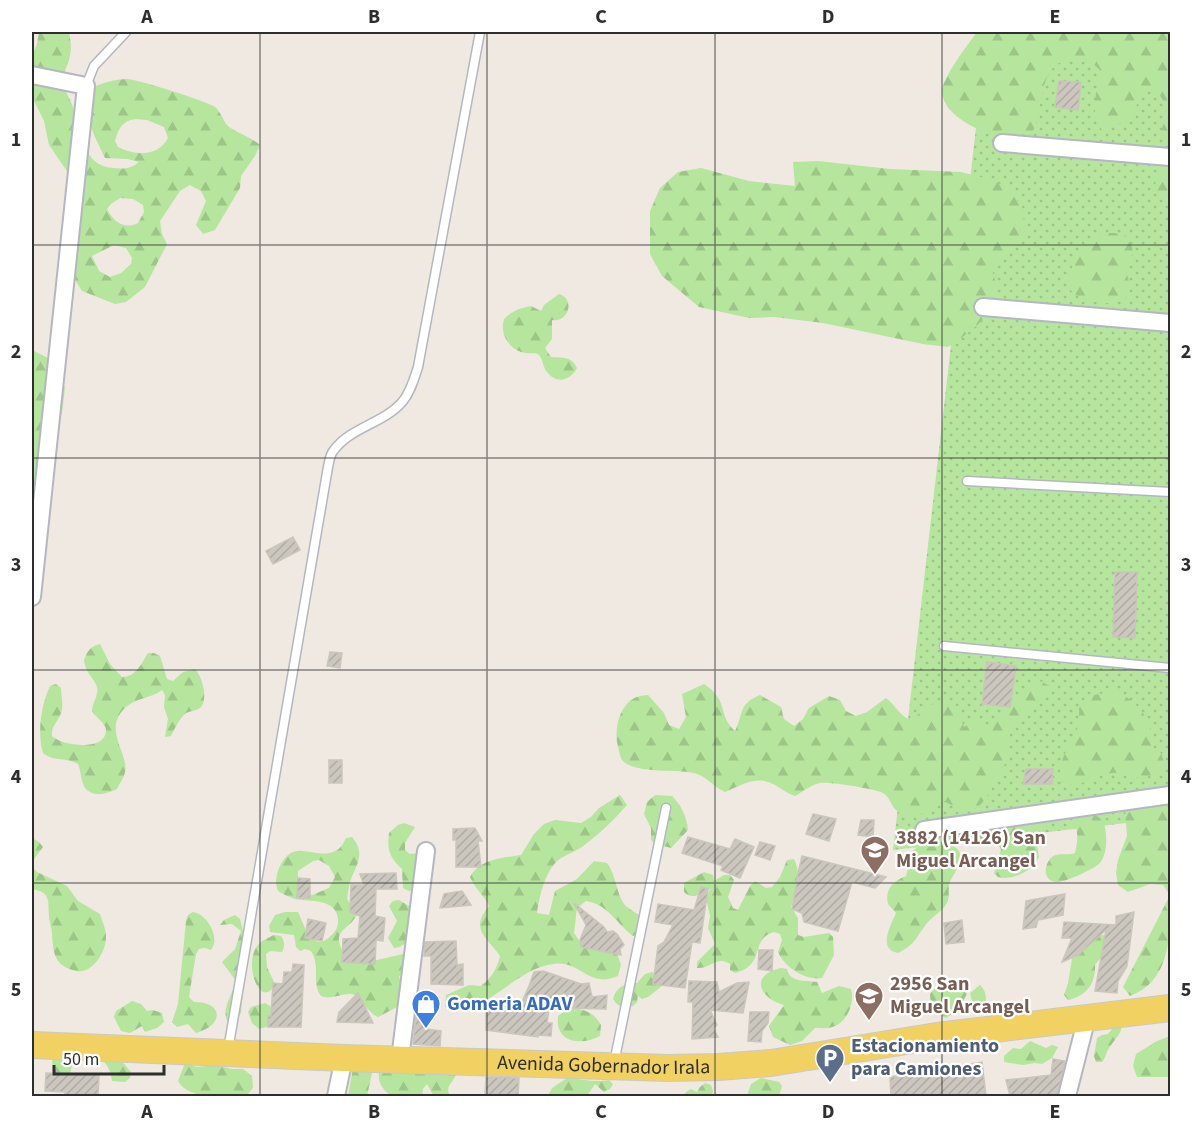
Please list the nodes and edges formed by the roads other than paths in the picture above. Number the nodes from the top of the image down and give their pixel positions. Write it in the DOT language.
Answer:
graph roads {
  1 [pos="126,32"];
  2 [pos="480,32"];
  3 [pos="32,75"];
  4 [pos="86,86"];
  5 [pos="1002,143"];
  6 [pos="1170,157"];
  7 [pos="983,307"];
  8 [pos="1170,323"];
  9 [pos="967,481"];
  10 [pos="1170,492"];
  11 [pos="32,597"];
  12 [pos="944,646"];
  13 [pos="1170,668"];
  14 [pos="1170,795"];
  15 [pos="666,808"];
  16 [pos="924,830"];
  17 [pos="426,851"];
  18 [pos="1170,1008"];
  19 [pos="1087,1017"];
  20 [pos="32,1045"];
  21 [pos="228,1053"];
  22 [pos="344,1058"];
  23 [pos="400,1059"];
  24 [pos="613,1066"];
  25 [pos="336,1096"];
  26 [pos="1067,1096"];
  1 -- 4 [label="lane"];
  2 -- 21 [label="lane"];
  3 -- 4 [label="street"];
  4 -- 11 [label="street"];
  5 -- 6 [label="street"];
  7 -- 8 [label="street"];
  9 -- 10 [label="lane"];
  12 -- 13 [label="lane"];
  14 -- 16 [label="street"];
  15 -- 24 [label="lane"];
  17 -- 23 [label="street"];
  18 -- 19 [label="main road, Avenida Gobernador Irala"];
  19 -- 24 [label="main road, Avenida Gobernador Irala"];
  19 -- 26 [label="street"];
  20 -- 21 [label="main road, Avenida Gobernador Irala"];
  21 -- 22 [label="main road, Avenida Gobernador Irala"];
  22 -- 23 [label="main road, Avenida Gobernador Irala"];
  22 -- 25 [label="street"];
  23 -- 24 [label="main road, Avenida Gobernador Irala"];
}
